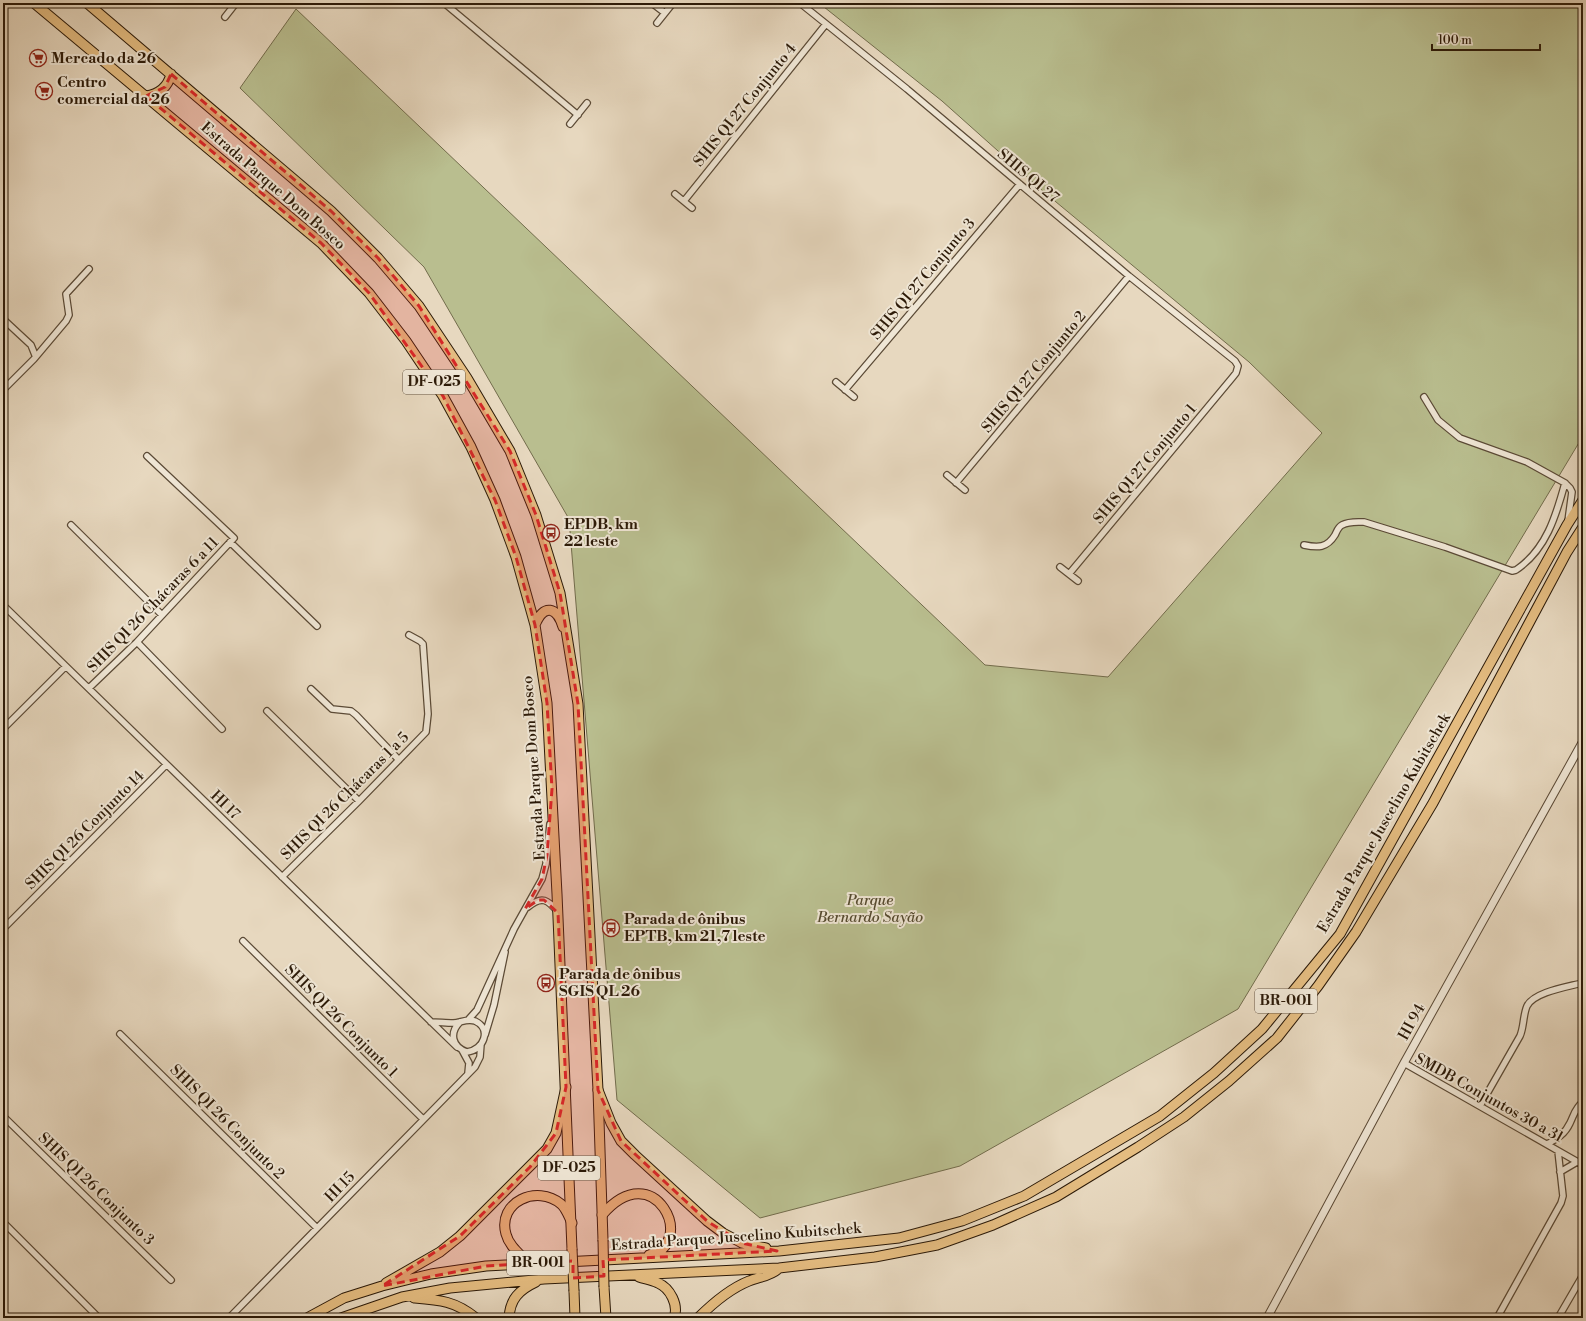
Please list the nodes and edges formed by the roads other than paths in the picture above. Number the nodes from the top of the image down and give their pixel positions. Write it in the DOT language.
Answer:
graph roads {
  1 [pos="34,3"];
  2 [pos="87,3"];
  3 [pos="444,3"];
  4 [pos="652,3"];
  5 [pos="673,3"];
  6 [pos="800,3"];
  7 [pos="234,4"];
  8 [pos="665,13"];
  9 [pos="225,17"];
  10 [pos="657,23"];
  11 [pos="826,24"];
  12 [pos="171,74"];
  13 [pos="146,96"];
  14 [pos="587,104"];
  15 [pos="578,115"];
  16 [pos="570,124"];
  17 [pos="1020,184"];
  18 [pos="675,194"];
  19 [pos="684,201"];
  20 [pos="692,208"];
  21 [pos="89,269"];
  22 [pos="1129,276"];
  23 [pos="3,319"];
  24 [pos="35,355"];
  25 [pos="1238,368"];
  26 [pos="836,382"];
  27 [pos="3,390"];
  28 [pos="845,390"];
  29 [pos="854,397"];
  30 [pos="1424,397"];
  31 [pos="147,456"];
  32 [pos="947,475"];
  33 [pos="956,483"];
  34 [pos="1565,483"];
  35 [pos="965,490"];
  36 [pos="1583,500"];
  37 [pos="71,525"];
  38 [pos="1567,525"];
  39 [pos="1583,527"];
  40 [pos="232,540"];
  41 [pos="1304,545"];
  42 [pos="1060,567"];
  43 [pos="1069,574"];
  44 [pos="1078,581"];
  45 [pos="3,605"];
  46 [pos="162,615"];
  47 [pos="535,624"];
  48 [pos="317,626"];
  49 [pos="409,636"];
  50 [pos="137,642"];
  51 [pos="570,652"];
  52 [pos="65,666"];
  53 [pos="89,688"];
  54 [pos="311,689"];
  55 [pos="267,711"];
  56 [pos="3,729"];
  57 [pos="222,729"];
  58 [pos="1583,741"];
  59 [pos="399,760"];
  60 [pos="166,765"];
  61 [pos="552,789"];
  62 [pos="360,801"];
  63 [pos="282,877"];
  64 [pos="524,909"];
  65 [pos="558,913"];
  66 [pos="3,929"];
  67 [pos="243,941"];
  68 [pos="506,946"];
  69 [pos="1582,983"];
  70 [pos="468,1020"];
  71 [pos="431,1022"];
  72 [pos="460,1022"];
  73 [pos="120,1034"];
  74 [pos="484,1037"];
  75 [pos="482,1044"];
  76 [pos="459,1048"];
  77 [pos="1404,1063"];
  78 [pos="468,1074"];
  79 [pos="566,1087"];
  80 [pos="598,1090"];
  81 [pos="1583,1102"];
  82 [pos="1480,1106"];
  83 [pos="3,1116"];
  84 [pos="423,1119"];
  85 [pos="1547,1144"];
  86 [pos="1558,1151"];
  87 [pos="1577,1162"];
  88 [pos="1583,1165"];
  89 [pos="1560,1172"];
  90 [pos="602,1215"];
  91 [pos="3,1222"];
  92 [pos="572,1222"];
  93 [pos="317,1228"];
  94 [pos="777,1251"];
  95 [pos="636,1258"];
  96 [pos="528,1263"];
  97 [pos="779,1268"];
  98 [pos="1583,1275"];
  99 [pos="632,1276"];
  100 [pos="544,1279"];
  101 [pos="171,1280"];
  102 [pos="382,1286"];
  103 [pos="402,1297"];
  104 [pos="100,1318"];
  105 [pos="229,1318"];
  106 [pos="308,1318"];
  107 [pos="341,1318"];
  108 [pos="476,1318"];
  109 [pos="509,1318"];
  110 [pos="575,1318"];
  111 [pos="606,1318"];
  112 [pos="674,1318"];
  113 [pos="698,1318"];
  114 [pos="1267,1318"];
  115 [pos="1498,1318"];
  116 [pos="1558,1318"];
  1 -- 13 [label="main road, Estrada Parque Dom Bosco / DF-025"];
  2 -- 12 [label="main road, Estrada Parque Dom Bosco / DF-025"];
  3 -- 15 [label="street"];
  4 -- 8 [label="street"];
  5 -- 8 [label="street"];
  6 -- 11 [label="street, SHIS QI 27"];
  7 -- 9 [label="street"];
  8 -- 10 [label="street"];
  11 -- 17 [label="street, SHIS QI 27"];
  11 -- 19 [label="street, SHIS QI 27 Conjunto 4"];
  12 -- 13 [label="main road"];
  12 -- 51 [label="main road, Estrada Parque Dom Bosco / DF-025"];
  13 -- 47 [label="main road, Estrada Parque Dom Bosco / DF-025"];
  14 -- 15 [label="street"];
  15 -- 16 [label="street"];
  17 -- 22 [label="street, SHIS QI 27"];
  17 -- 28 [label="street, SHIS QI 27 Conjunto 3"];
  18 -- 19 [label="street"];
  19 -- 20 [label="street"];
  21 -- 24 [label="street"];
  22 -- 25 [label="street, SHIS QI 27"];
  22 -- 33 [label="street, SHIS QI 27 Conjunto 2"];
  23 -- 24 [label="street"];
  24 -- 27 [label="street"];
  25 -- 43 [label="street, SHIS QI 27 Conjunto 1"];
  26 -- 28 [label="street"];
  28 -- 29 [label="street"];
  30 -- 34 [label="street"];
  31 -- 40 [label="street"];
  32 -- 33 [label="street"];
  33 -- 35 [label="street"];
  34 -- 38 [label="street"];
  34 -- 41 [label="street"];
  36 -- 38 [label="main road, Estrada Parque Juscelino Kubitschek / BR-001"];
  37 -- 46 [label="street"];
  38 -- 94 [label="main road, Estrada Parque Juscelino Kubitschek / BR-001"];
  39 -- 97 [label="main road, Estrada Parque Juscelino Kubitschek / BR-001"];
  40 -- 46 [label="street, SHIS QI 26 Chácaras 6 a 11"];
  40 -- 48 [label="street"];
  42 -- 43 [label="street"];
  43 -- 44 [label="street"];
  45 -- 52 [label="street, HI 17"];
  46 -- 50 [label="street, SHIS QI 26 Chácaras 6 a 11"];
  47 -- 51 [label="main road"];
  47 -- 61 [label="main road, Estrada Parque Dom Bosco / DF-025"];
  49 -- 59 [label="street, SHIS QI 26 Chácaras 1 a 5"];
  50 -- 53 [label="street, SHIS QI 26 Chácaras 6 a 11"];
  50 -- 57 [label="street"];
  51 -- 80 [label="main road, Estrada Parque Dom Bosco / DF-025"];
  52 -- 53 [label="street, HI 17"];
  52 -- 56 [label="street"];
  53 -- 60 [label="street, HI 17"];
  54 -- 59 [label="street"];
  55 -- 62 [label="street"];
  58 -- 77 [label="street, HI 94"];
  59 -- 62 [label="street, SHIS QI 26 Chácaras 1 a 5"];
  60 -- 63 [label="street, HI 17"];
  60 -- 66 [label="street, SHIS QI 26 Conjunto 14"];
  61 -- 64 [label="street"];
  61 -- 65 [label="main road, Estrada Parque Dom Bosco / DF-025"];
  62 -- 63 [label="street, SHIS QI 26 Chácaras 1 a 5"];
  63 -- 71 [label="street, HI 17"];
  64 -- 65 [label="street"];
  64 -- 68 [label="street"];
  65 -- 79 [label="main road, Estrada Parque Dom Bosco / DF-025"];
  67 -- 84 [label="street, SHIS QI 26 Conjunto 1"];
  68 -- 70 [label="street"];
  68 -- 74 [label="street"];
  69 -- 82 [label="street"];
  70 -- 72 [label="street"];
  70 -- 74 [label="street"];
  71 -- 72 [label="street"];
  71 -- 76 [label="street, HI 17"];
  72 -- 76 [label="street"];
  73 -- 93 [label="street, SHIS QI 26 Conjunto 2"];
  74 -- 75 [label="street"];
  75 -- 76 [label="street"];
  75 -- 78 [label="street, HI 15"];
  76 -- 78 [label="street"];
  77 -- 82 [label="street, SMDB Conjuntos 30 a 31"];
  77 -- 114 [label="street, HI 94"];
  78 -- 84 [label="street, HI 15"];
  79 -- 92 [label="main road, Estrada Parque Dom Bosco / DF-025"];
  79 -- 102 [label="main road"];
  80 -- 90 [label="main road, Estrada Parque Dom Bosco / DF-025"];
  80 -- 94 [label="main road"];
  81 -- 85 [label="street"];
  82 -- 85 [label="street, SMDB Conjuntos 30 a 31"];
  83 -- 101 [label="street, SHIS QI 26 Conjunto 3"];
  84 -- 93 [label="street, HI 15"];
  85 -- 86 [label="street, SMDB Conjuntos 30 a 31"];
  86 -- 87 [label="street, SMDB Conjuntos 30 a 31"];
  86 -- 89 [label="street"];
  87 -- 88 [label="street, SMDB Conjuntos 30 a 31"];
  87 -- 89 [label="street"];
  89 -- 115 [label="street"];
  90 -- 95 [label="main road"];
  90 -- 111 [label="main road, Estrada Parque Dom Bosco / DF-025, bridge"];
  91 -- 104 [label="street"];
  92 -- 96 [label="main road"];
  92 -- 110 [label="main road, Estrada Parque Dom Bosco / DF-025, bridge"];
  93 -- 105 [label="street, HI 15"];
  94 -- 95 [label="main road, Estrada Parque Juscelino Kubitschek / BR-001"];
  95 -- 96 [label="main road, Estrada Parque Juscelino Kubitschek / BR-001"];
  96 -- 102 [label="main road, Estrada Parque Juscelino Kubitschek / BR-001"];
  97 -- 99 [label="main road, Estrada Parque Juscelino Kubitschek / BR-001"];
  97 -- 113 [label="main road"];
  98 -- 116 [label="street"];
  99 -- 100 [label="main road, Estrada Parque Juscelino Kubitschek / BR-001"];
  99 -- 112 [label="main road"];
  100 -- 103 [label="main road, Estrada Parque Juscelino Kubitschek / BR-001"];
  100 -- 109 [label="main road"];
  102 -- 106 [label="main road, Estrada Parque Juscelino Kubitschek / BR-001"];
  103 -- 107 [label="main road, Estrada Parque Juscelino Kubitschek / BR-001"];
  103 -- 108 [label="main road"];
}
